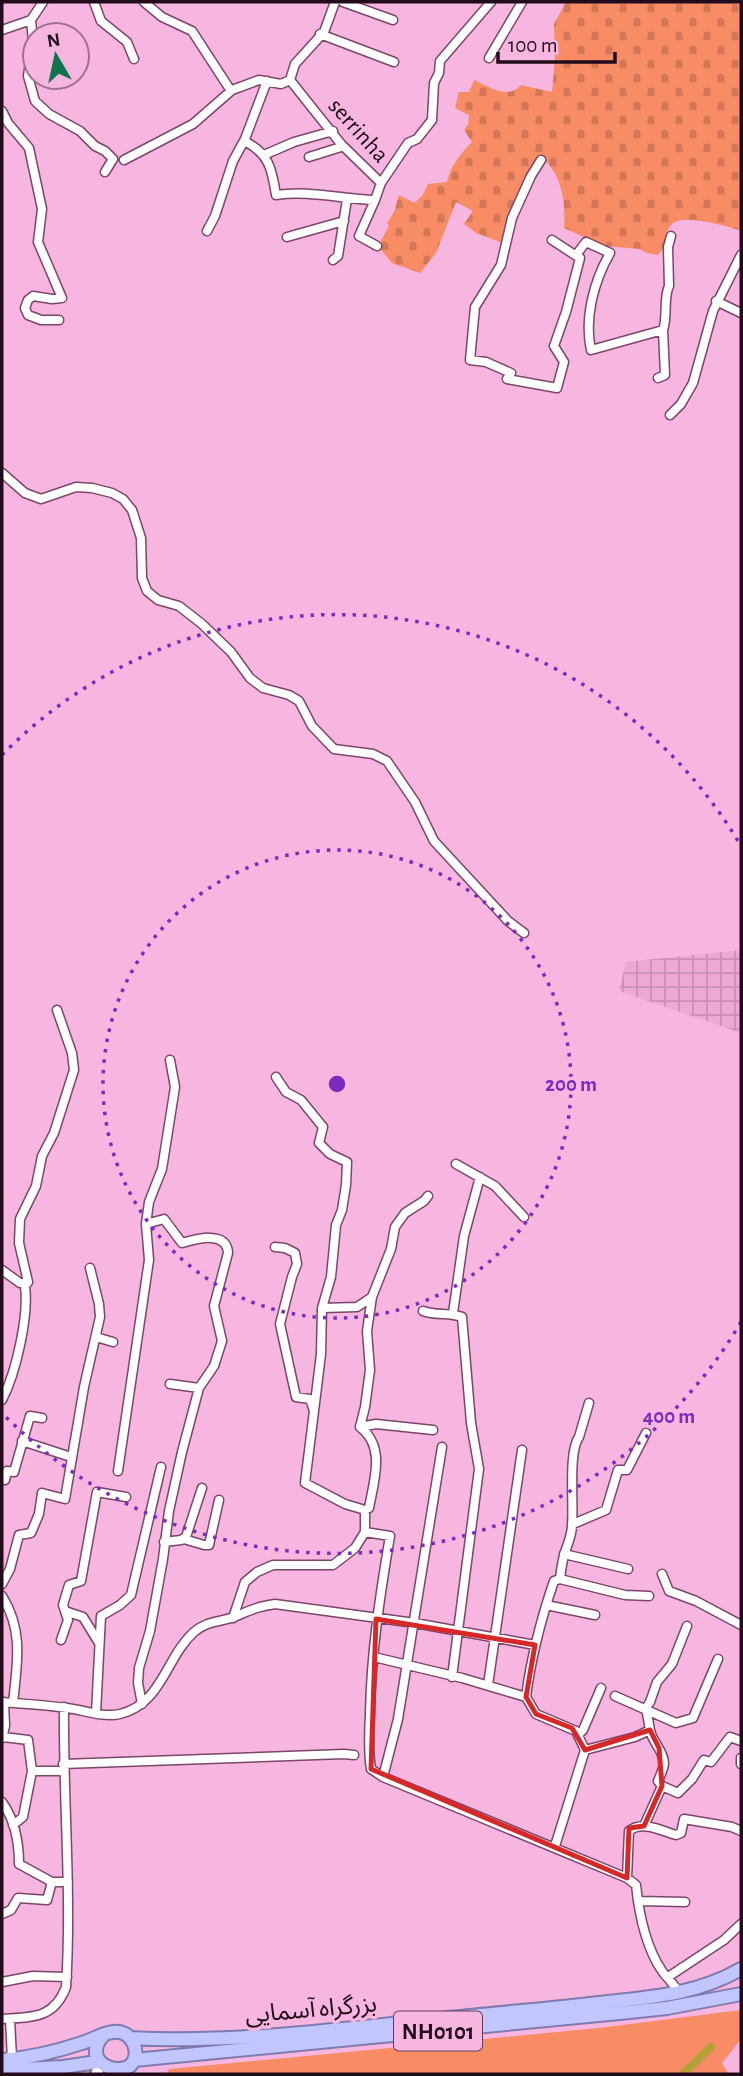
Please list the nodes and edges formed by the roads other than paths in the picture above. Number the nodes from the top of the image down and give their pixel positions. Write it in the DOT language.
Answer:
graph roads {
  1 [pos="43,2"];
  2 [pos="94,2"];
  3 [pos="144,2"];
  4 [pos="335,2"];
  5 [pos="343,2"];
  6 [pos="491,2"];
  7 [pos="522,2"];
  8 [pos="31,20"];
  9 [pos="393,20"];
  10 [pos="2,30"];
  11 [pos="320,34"];
  12 [pos="489,58"];
  13 [pos="134,59"];
  14 [pos="394,62"];
  15 [pos="290,80"];
  16 [pos="267,82"];
  17 [pos="231,91"];
  18 [pos="2,111"];
  19 [pos="333,131"];
  20 [pos="244,141"];
  21 [pos="341,144"];
  22 [pos="264,155"];
  23 [pos="309,157"];
  24 [pos="124,160"];
  25 [pos="541,160"];
  26 [pos="105,172"];
  27 [pos="381,183"];
  28 [pos="347,199"];
  29 [pos="375,200"];
  30 [pos="344,222"];
  31 [pos="207,231"];
  32 [pos="671,236"];
  33 [pos="287,237"];
  34 [pos="551,240"];
  35 [pos="377,246"];
  36 [pos="741,255"];
  37 [pos="580,258"];
  38 [pos="333,260"];
  39 [pos="716,301"];
  40 [pos="741,313"];
  41 [pos="59,320"];
  42 [pos="663,330"];
  43 [pos="658,378"];
  44 [pos="670,415"];
  45 [pos="2,473"];
  46 [pos="524,933"];
  47 [pos="57,1010"];
  48 [pos="170,1060"];
  49 [pos="276,1077"];
  50 [pos="456,1164"];
  51 [pos="480,1177"];
  52 [pos="428,1196"];
  53 [pos="524,1217"];
  54 [pos="146,1224"];
  55 [pos="275,1247"];
  56 [pos="90,1268"];
  57 [pos="2,1270"];
  58 [pos="28,1282"];
  59 [pos="372,1297"];
  60 [pos="322,1308"];
  61 [pos="423,1311"];
  62 [pos="453,1313"];
  63 [pos="96,1337"];
  64 [pos="113,1342"];
  65 [pos="170,1384"];
  66 [pos="199,1388"];
  67 [pos="2,1400"];
  68 [pos="589,1403"];
  69 [pos="314,1411"];
  70 [pos="42,1418"];
  71 [pos="360,1427"];
  72 [pos="433,1430"];
  73 [pos="646,1433"];
  74 [pos="22,1441"];
  75 [pos="442,1447"];
  76 [pos="522,1450"];
  77 [pos="71,1457"];
  78 [pos="161,1468"];
  79 [pos="118,1471"];
  80 [pos="2,1479"];
  81 [pos="202,1488"];
  82 [pos="126,1497"];
  83 [pos="219,1500"];
  84 [pos="365,1510"];
  85 [pos="573,1524"];
  86 [pos="365,1532"];
  87 [pos="184,1539"];
  88 [pos="164,1542"];
  89 [pos="564,1554"];
  90 [pos="628,1569"];
  91 [pos="662,1574"];
  92 [pos="560,1579"];
  93 [pos="2,1584"];
  94 [pos="2,1596"];
  95 [pos="649,1596"];
  96 [pos="546,1605"];
  97 [pos="65,1611"];
  98 [pos="595,1615"];
  99 [pos="233,1618"];
  100 [pos="376,1619"];
  101 [pos="415,1623"];
  102 [pos="741,1625"];
  103 [pos="687,1626"];
  104 [pos="456,1630"];
  105 [pos="496,1636"];
  106 [pos="61,1640"];
  107 [pos="99,1644"];
  108 [pos="535,1644"];
  109 [pos="374,1657"];
  110 [pos="718,1659"];
  111 [pos="407,1663"];
  112 [pos="452,1676"];
  113 [pos="488,1685"];
  114 [pos="601,1688"];
  115 [pos="615,1696"];
  116 [pos="526,1697"];
  117 [pos="6,1702"];
  118 [pos="142,1704"];
  119 [pos="64,1707"];
  120 [pos="646,1708"];
  121 [pos="96,1713"];
  122 [pos="650,1730"];
  123 [pos="578,1735"];
  124 [pos="2,1737"];
  125 [pos="741,1741"];
  126 [pos="585,1750"];
  127 [pos="354,1755"];
  128 [pos="741,1758"];
  129 [pos="741,1764"];
  130 [pos="63,1768"];
  131 [pos="32,1771"];
  132 [pos="383,1777"];
  133 [pos="662,1786"];
  134 [pos="2,1802"];
  135 [pos="5,1812"];
  136 [pos="13,1825"];
  137 [pos="644,1826"];
  138 [pos="741,1831"];
  139 [pos="555,1846"];
  140 [pos="627,1878"];
  141 [pos="52,1882"];
  142 [pos="68,1882"];
  143 [pos="639,1901"];
  144 [pos="685,1902"];
  145 [pos="2,1914"];
  146 [pos="741,1924"];
  147 [pos="741,1969"];
  148 [pos="67,1977"];
  149 [pos="668,1977"];
  150 [pos="2,1982"];
  151 [pos="679,1994"];
  152 [pos="741,1994"];
  153 [pos="6,2019"];
  154 [pos="102,2037"];
  155 [pos="130,2038"];
  156 [pos="7,2059"];
  157 [pos="134,2060"];
  158 [pos="98,2067"];
  159 [pos="2,2070"];
  160 [pos="119,2073"];
  1 -- 8 [label="street"];
  2 -- 13 [label="street"];
  3 -- 17 [label="street"];
  4 -- 11 [label="street"];
  5 -- 9 [label="street"];
  6 -- 27 [label="street, serrinha"];
  7 -- 12 [label="street"];
  8 -- 10 [label="street"];
  8 -- 26 [label="street"];
  11 -- 14 [label="street"];
  11 -- 15 [label="street"];
  15 -- 16 [label="street"];
  15 -- 19 [label="street, serrinha"];
  16 -- 17 [label="street"];
  16 -- 20 [label="street"];
  17 -- 24 [label="street"];
  18 -- 41 [label="street"];
  19 -- 21 [label="street, serrinha"];
  19 -- 22 [label="street"];
  20 -- 22 [label="street"];
  20 -- 31 [label="street"];
  21 -- 23 [label="street"];
  21 -- 27 [label="street, serrinha"];
  22 -- 28 [label="street"];
  25 -- 37 [label="street"];
  27 -- 29 [label="street"];
  28 -- 29 [label="street"];
  28 -- 30 [label="street"];
  29 -- 35 [label="street"];
  30 -- 33 [label="street"];
  30 -- 38 [label="street"];
  32 -- 42 [label="street"];
  34 -- 37 [label="street"];
  36 -- 39 [label="street"];
  37 -- 42 [label="street"];
  39 -- 40 [label="street"];
  39 -- 44 [label="street"];
  42 -- 43 [label="street"];
  45 -- 46 [label="street"];
  47 -- 58 [label="street"];
  48 -- 54 [label="street"];
  49 -- 60 [label="street"];
  50 -- 51 [label="street"];
  51 -- 53 [label="street"];
  51 -- 62 [label="street"];
  52 -- 59 [label="street"];
  54 -- 66 [label="street"];
  54 -- 79 [label="street"];
  55 -- 69 [label="street"];
  56 -- 63 [label="street"];
  57 -- 58 [label="street"];
  58 -- 67 [label="street"];
  59 -- 60 [label="street"];
  59 -- 71 [label="street"];
  60 -- 69 [label="street"];
  61 -- 62 [label="street"];
  62 -- 104 [label="street"];
  63 -- 64 [label="street"];
  63 -- 77 [label="street"];
  65 -- 66 [label="street"];
  66 -- 88 [label="street"];
  68 -- 85 [label="street"];
  69 -- 84 [label="street"];
  70 -- 74 [label="street"];
  71 -- 72 [label="street"];
  71 -- 84 [label="street"];
  73 -- 85 [label="street"];
  74 -- 77 [label="street"];
  74 -- 80 [label="street"];
  75 -- 101 [label="street"];
  76 -- 105 [label="street"];
  77 -- 93 [label="street"];
  78 -- 107 [label="street"];
  81 -- 87 [label="street"];
  82 -- 97 [label="street"];
  83 -- 87 [label="street"];
  84 -- 86 [label="street"];
  85 -- 89 [label="street"];
  86 -- 99 [label="street"];
  86 -- 100 [label="street"];
  87 -- 88 [label="street"];
  88 -- 118 [label="street"];
  89 -- 90 [label="street"];
  89 -- 92 [label="street"];
  91 -- 102 [label="street"];
  92 -- 95 [label="street"];
  92 -- 96 [label="street"];
  94 -- 117 [label="street"];
  96 -- 98 [label="street"];
  96 -- 108 [label="street"];
  97 -- 106 [label="street"];
  97 -- 107 [label="street"];
  99 -- 100 [label="street"];
  99 -- 118 [label="street"];
  100 -- 101 [label="street"];
  100 -- 109 [label="street"];
  101 -- 104 [label="street"];
  101 -- 111 [label="street"];
  103 -- 120 [label="street"];
  104 -- 105 [label="street"];
  104 -- 112 [label="street"];
  105 -- 108 [label="street"];
  105 -- 113 [label="street"];
  107 -- 121 [label="street"];
  108 -- 116 [label="street"];
  109 -- 111 [label="street"];
  109 -- 132 [label="street"];
  110 -- 120 [label="street"];
  111 -- 112 [label="street"];
  111 -- 132 [label="street"];
  112 -- 113 [label="street"];
  113 -- 116 [label="street"];
  114 -- 123 [label="street"];
  115 -- 120 [label="street"];
  116 -- 123 [label="street"];
  117 -- 119 [label="street"];
  117 -- 124 [label="street"];
  118 -- 121 [label="street"];
  119 -- 121 [label="street"];
  119 -- 130 [label="street"];
  120 -- 122 [label="street"];
  122 -- 126 [label="street"];
  122 -- 133 [label="street"];
  123 -- 126 [label="street"];
  124 -- 131 [label="street"];
  125 -- 133 [label="street"];
  126 -- 139 [label="street"];
  127 -- 130 [label="street"];
  128 -- 129 [label="street"];
  130 -- 131 [label="street"];
  130 -- 142 [label="street"];
  131 -- 136 [label="street"];
  132 -- 139 [label="street"];
  133 -- 137 [label="street"];
  134 -- 135 [label="street"];
  135 -- 136 [label="street"];
  136 -- 141 [label="street"];
  137 -- 138 [label="street"];
  137 -- 140 [label="street"];
  139 -- 140 [label="street"];
  140 -- 143 [label="street"];
  141 -- 142 [label="street"];
  141 -- 145 [label="street"];
  142 -- 148 [label="street"];
  143 -- 144 [label="street"];
  143 -- 149 [label="street"];
  146 -- 149 [label="street"];
  147 -- 151 [label="highway, بزرگراه آسمایی / NH0101"];
  148 -- 150 [label="street"];
  148 -- 153 [label="street"];
  149 -- 151 [label="street"];
  151 -- 155 [label="highway, بزرگراه آسمایی / NH0101"];
  152 -- 157 [label="highway, بزرگراه آسمایی / NH0101"];
  153 -- 156 [label="street"];
  154 -- 155 [label="highway, NH0101"];
  154 -- 156 [label="highway, NH0101"];
  154 -- 158 [label="highway"];
  155 -- 157 [label="highway"];
  157 -- 160 [label="highway"];
  158 -- 159 [label="highway"];
  158 -- 160 [label="highway"];
}
